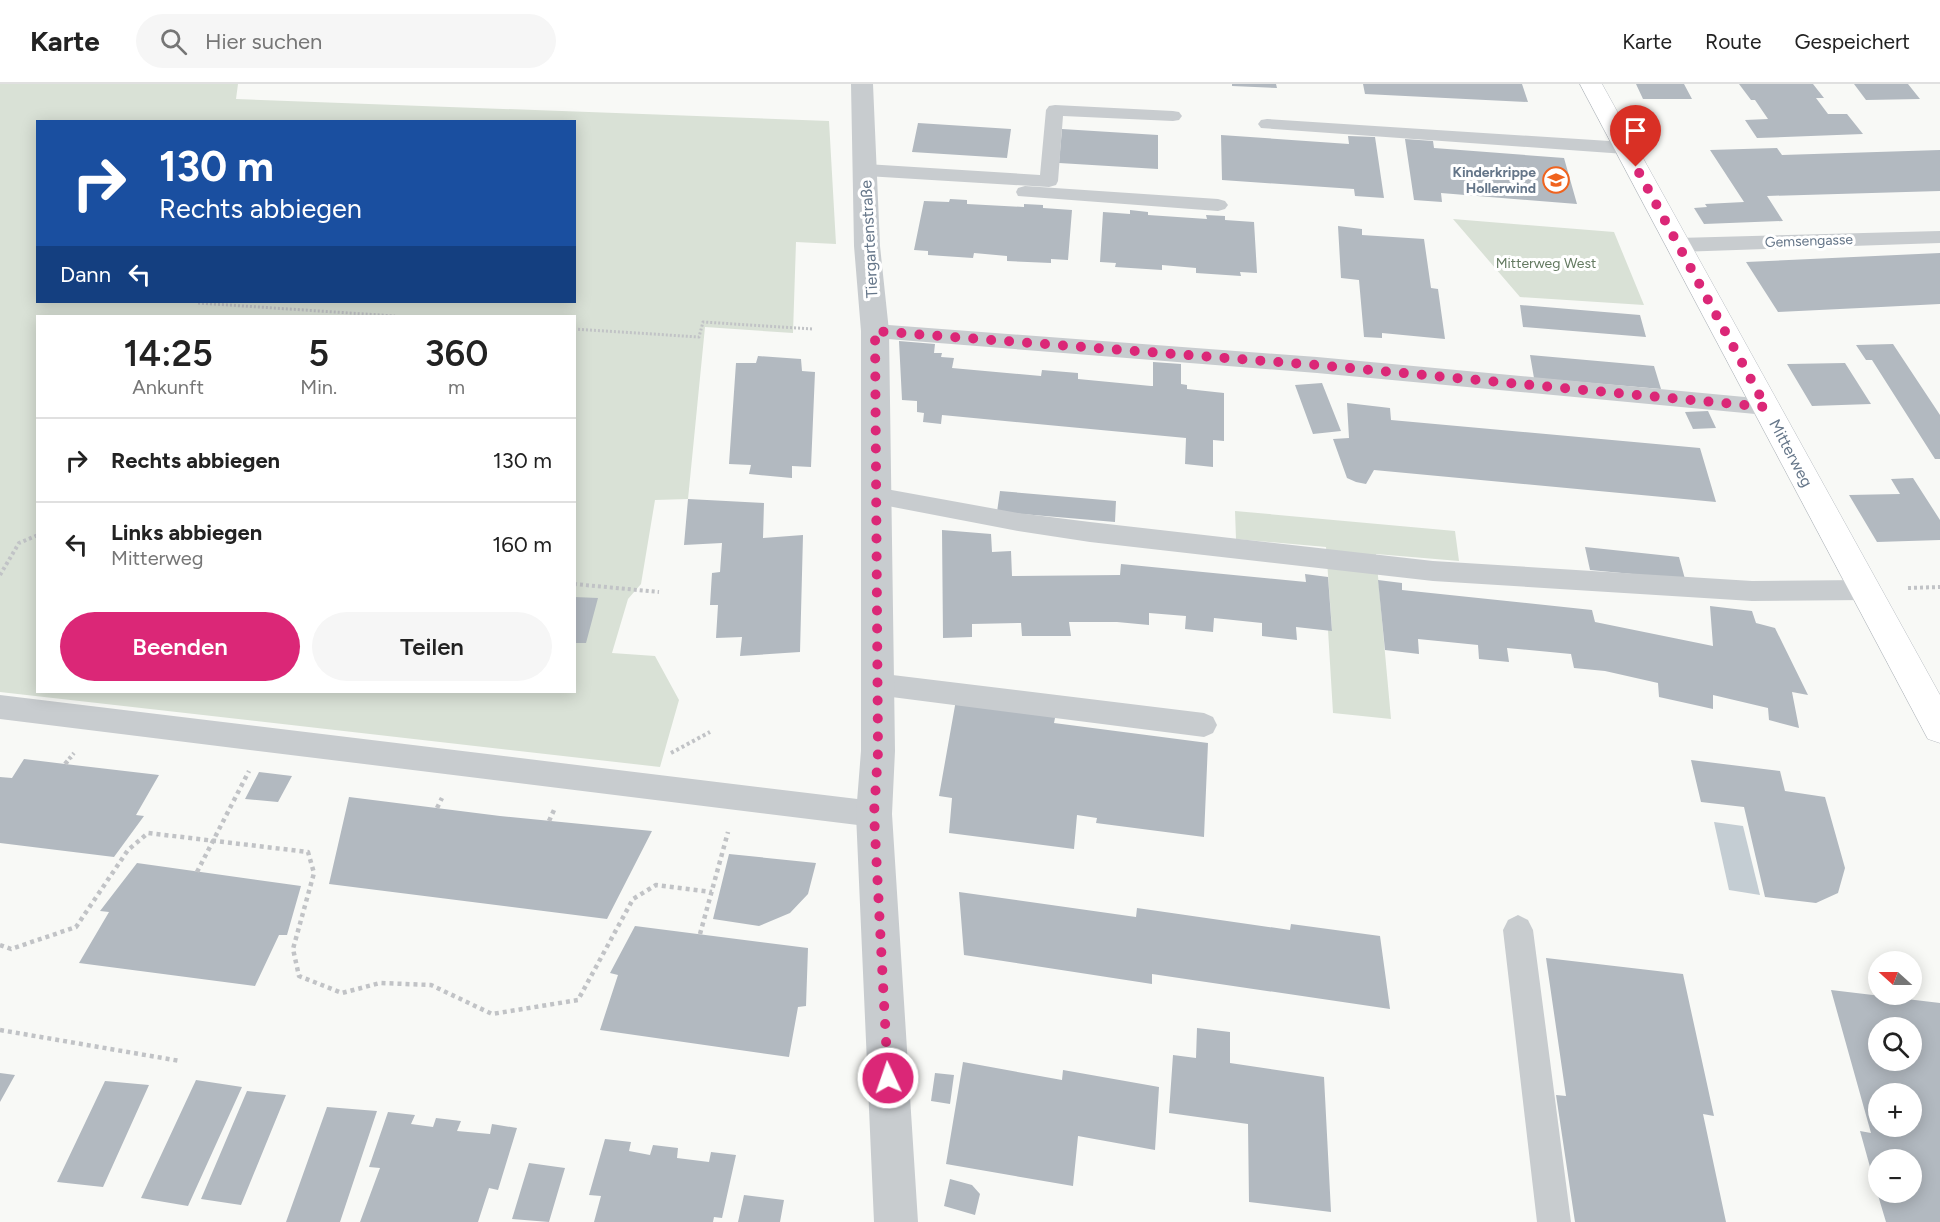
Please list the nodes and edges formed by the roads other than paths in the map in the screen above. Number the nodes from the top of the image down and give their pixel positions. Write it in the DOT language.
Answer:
graph roads {
  1 [pos="862,84"];
  2 [pos="1591,84"];
  3 [pos="1173,116"];
  4 [pos="1268,124"];
  5 [pos="1625,148"];
  6 [pos="866,176"];
  7 [pos="1218,205"];
  8 [pos="1940,237"];
  9 [pos="1678,245"];
  10 [pos="875,331"];
  11 [pos="1766,407"];
  12 [pos="875,496"];
  13 [pos="1865,590"];
  14 [pos="876,684"];
  15 [pos="0,707"];
  16 [pos="1204,725"];
  17 [pos="1940,728"];
  18 [pos="874,814"];
  19 [pos="1518,930"];
  20 [pos="896,1222"];
  21 [pos="1554,1222"];
  1 -- 6 [label="street, Tiergartenstraße"];
  2 -- 5 [label="street, Mitterweg"];
  3 -- 6 [label="lane"];
  4 -- 5 [label="lane"];
  5 -- 9 [label="street, Mitterweg"];
  6 -- 7 [label="lane"];
  6 -- 10 [label="street, Tiergartenstraße"];
  8 -- 9 [label="lane, Gemsengasse"];
  9 -- 11 [label="street, Mitterweg"];
  10 -- 11 [label="lane"];
  10 -- 12 [label="street, Tiergartenstraße"];
  11 -- 13 [label="street, Mitterweg"];
  12 -- 13 [label="lane"];
  12 -- 14 [label="street, Tiergartenstraße"];
  13 -- 17 [label="street, Mitterweg"];
  14 -- 16 [label="lane"];
  14 -- 18 [label="street, Tiergartenstraße"];
  15 -- 18 [label="lane"];
  18 -- 20 [label="street, Tiergartenstraße"];
  19 -- 21 [label="lane"];
}
